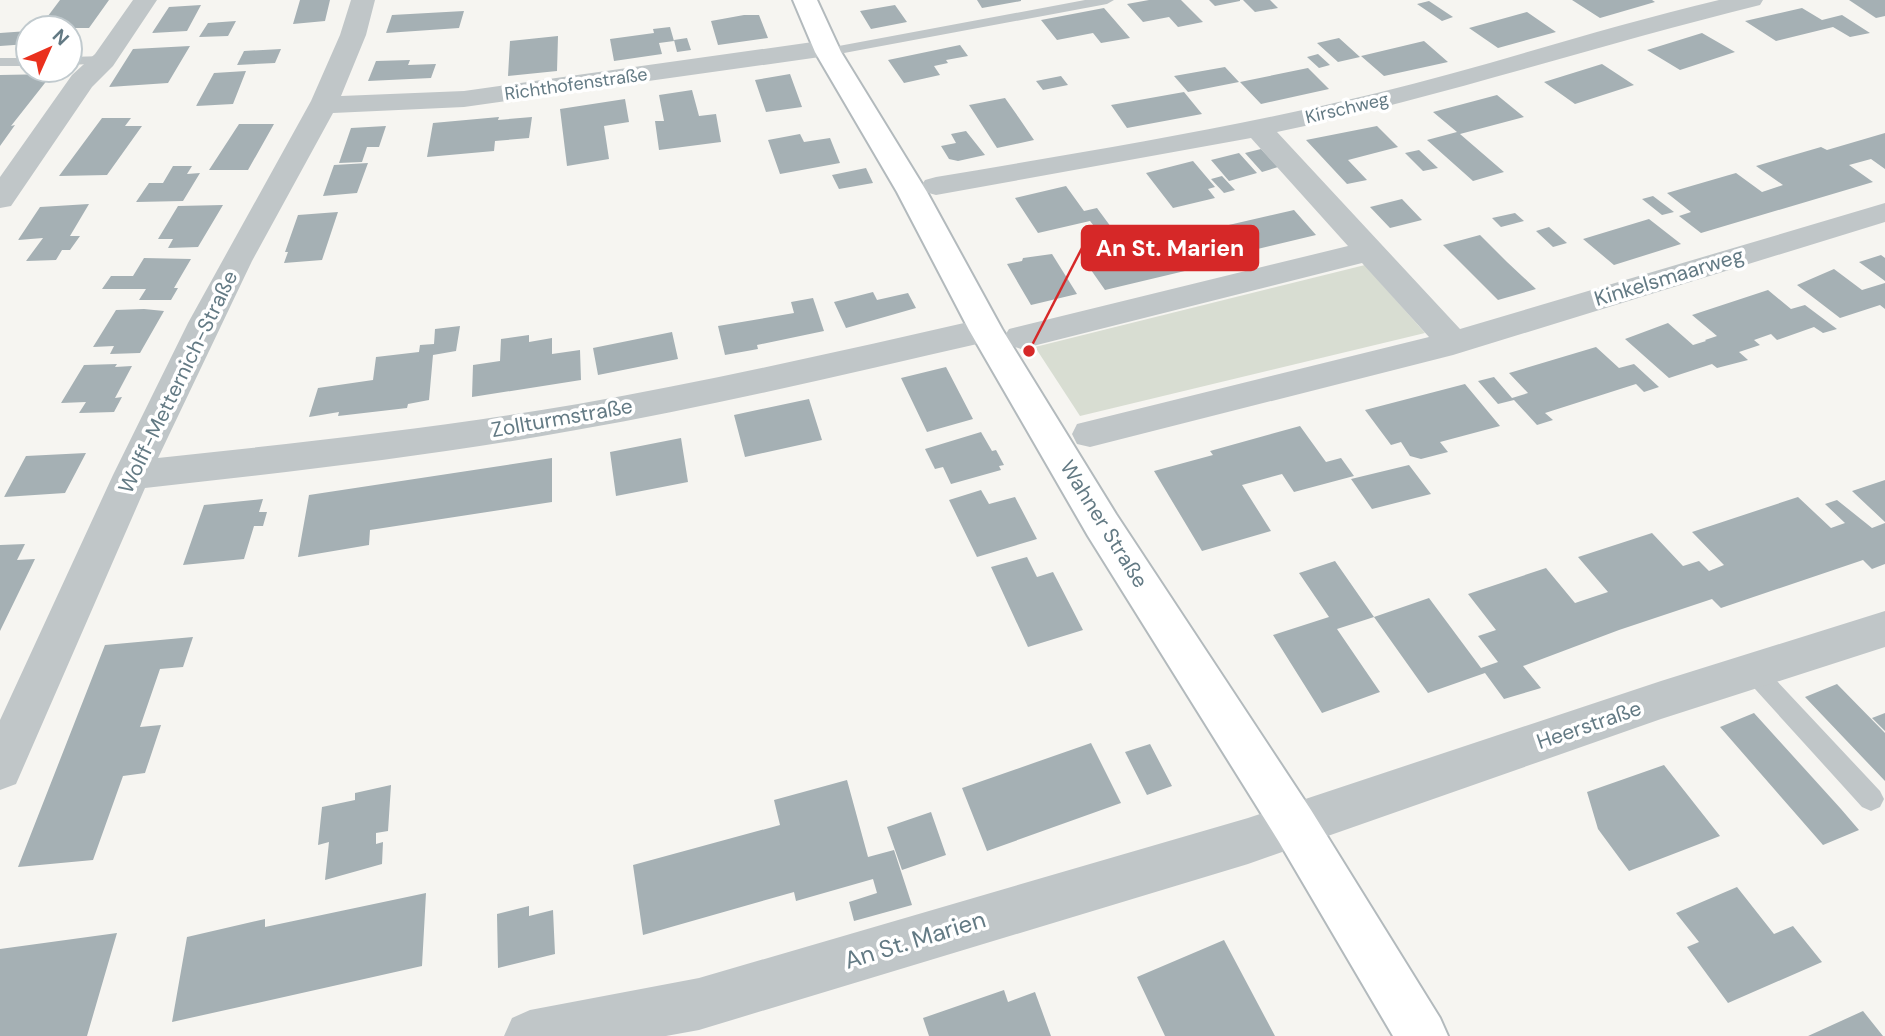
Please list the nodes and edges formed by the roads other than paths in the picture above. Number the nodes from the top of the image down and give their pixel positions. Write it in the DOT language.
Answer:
graph roads {
  1 [pos="145,0"];
  2 [pos="363,0"];
  3 [pos="805,0"];
  4 [pos="1107,0"];
  5 [pos="1751,0"];
  6 [pos="827,50"];
  7 [pos="104,60"];
  8 [pos="84,61"];
  9 [pos="323,105"];
  10 [pos="1259,129"];
  11 [pos="936,186"];
  12 [pos="1,196"];
  13 [pos="1885,212"];
  14 [pos="1369,251"];
  15 [pos="986,330"];
  16 [pos="1021,337"];
  17 [pos="1453,343"];
  18 [pos="1090,434"];
  19 [pos="132,475"];
  20 [pos="1885,629"];
  21 [pos="1753,671"];
  22 [pos="0,769"];
  23 [pos="1871,799"];
  24 [pos="1295,826"];
  25 [pos="530,1036"];
  26 [pos="1422,1036"];
  1 -- 7 [label="street"];
  2 -- 9 [label="street, Wolff-Metternich-Straße"];
  3 -- 6 [label="street, Wahner Straße"];
  4 -- 6 [label="lane"];
  5 -- 10 [label="street, Kirschweg"];
  6 -- 9 [label="street, Richthofenstraße"];
  6 -- 15 [label="street, Wahner Straße"];
  7 -- 8 [label="lane"];
  7 -- 12 [label="street"];
  9 -- 19 [label="street, Wolff-Metternich-Straße"];
  10 -- 11 [label="street, Kirschweg"];
  10 -- 14 [label="street"];
  13 -- 17 [label="street, Kinkelsmaarweg"];
  14 -- 16 [label="street"];
  14 -- 17 [label="street"];
  15 -- 19 [label="street, Zollturmstraße"];
  15 -- 24 [label="street, Wahner Straße"];
  17 -- 18 [label="street, Kinkelsmaarweg"];
  19 -- 22 [label="street, Wolff-Metternich-Straße"];
  20 -- 21 [label="street, Heerstraße"];
  21 -- 23 [label="lane"];
  21 -- 24 [label="street, Heerstraße"];
  24 -- 25 [label="street, An St. Marien"];
  24 -- 26 [label="street, Wahner Straße"];
}
